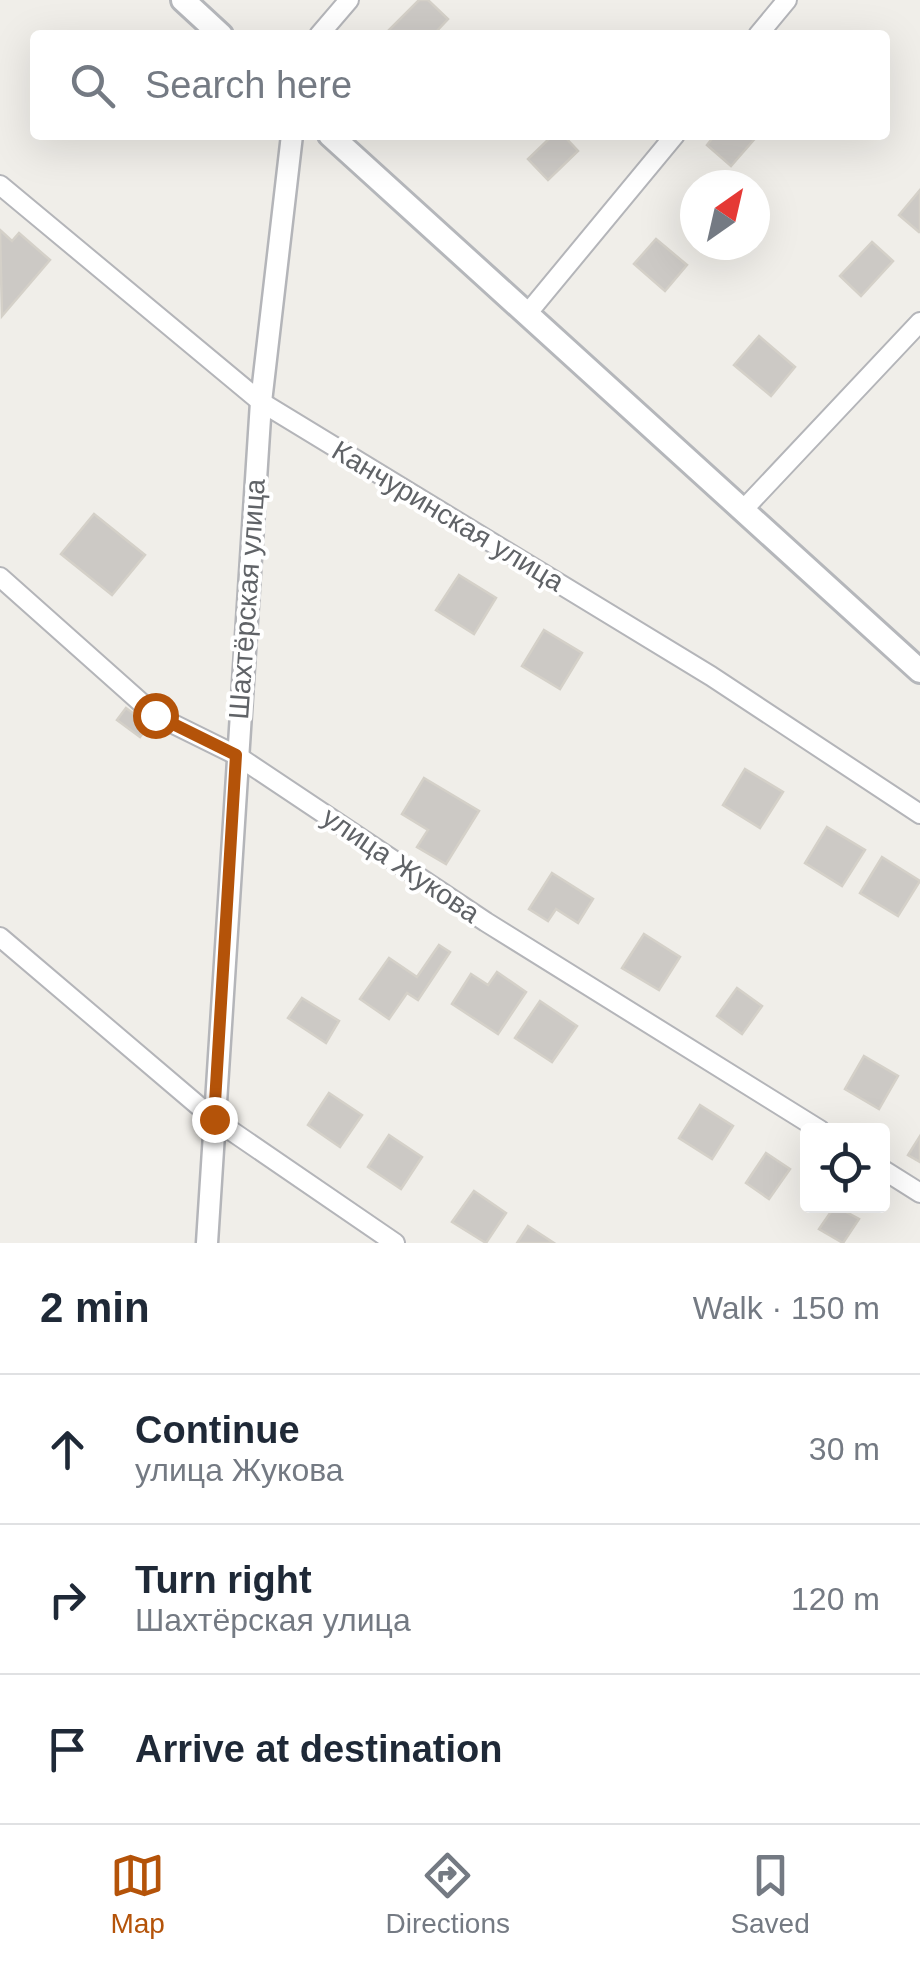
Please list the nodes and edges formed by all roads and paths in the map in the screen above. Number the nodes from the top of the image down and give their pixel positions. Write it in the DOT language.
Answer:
graph roads {
  1 [pos="183,0"];
  2 [pos="348,0"];
  3 [pos="786,0"];
  4 [pos="216,30"];
  5 [pos="323,30"];
  6 [pos="762,30"];
  7 [pos="291,140"];
  8 [pos="336,140"];
  9 [pos="671,140"];
  10 [pos="0,185"];
  11 [pos="528,314"];
  12 [pos="920,322"];
  13 [pos="261,402"];
  14 [pos="743,510"];
  15 [pos="0,577"];
  16 [pos="920,671"];
  17 [pos="236,755"];
  18 [pos="920,814"];
  19 [pos="0,937"];
  20 [pos="214,1119"];
  21 [pos="809,1123"];
  22 [pos="890,1174"];
  23 [pos="920,1193"];
  24 [pos="206,1243"];
  25 [pos="395,1243"];
  1 -- 4 [label="main road"];
  2 -- 5 [label="street"];
  3 -- 6 [label="street"];
  7 -- 13 [label="street, Шахтёрская улица"];
  8 -- 11 [label="main road"];
  9 -- 11 [label="street"];
  10 -- 13 [label="street, Канчуринская улица"];
  11 -- 14 [label="main road"];
  12 -- 14 [label="street"];
  13 -- 17 [label="street, Шахтёрская улица"];
  13 -- 18 [label="street, Канчуринская улица"];
  14 -- 16 [label="main road"];
  15 -- 17 [label="street, улица Жукова"];
  17 -- 20 [label="street, Шахтёрская улица"];
  17 -- 21 [label="street, улица Жукова"];
  19 -- 20 [label="street"];
  20 -- 24 [label="street, Шахтёрская улица"];
  20 -- 25 [label="street"];
  22 -- 23 [label="street"];
}
